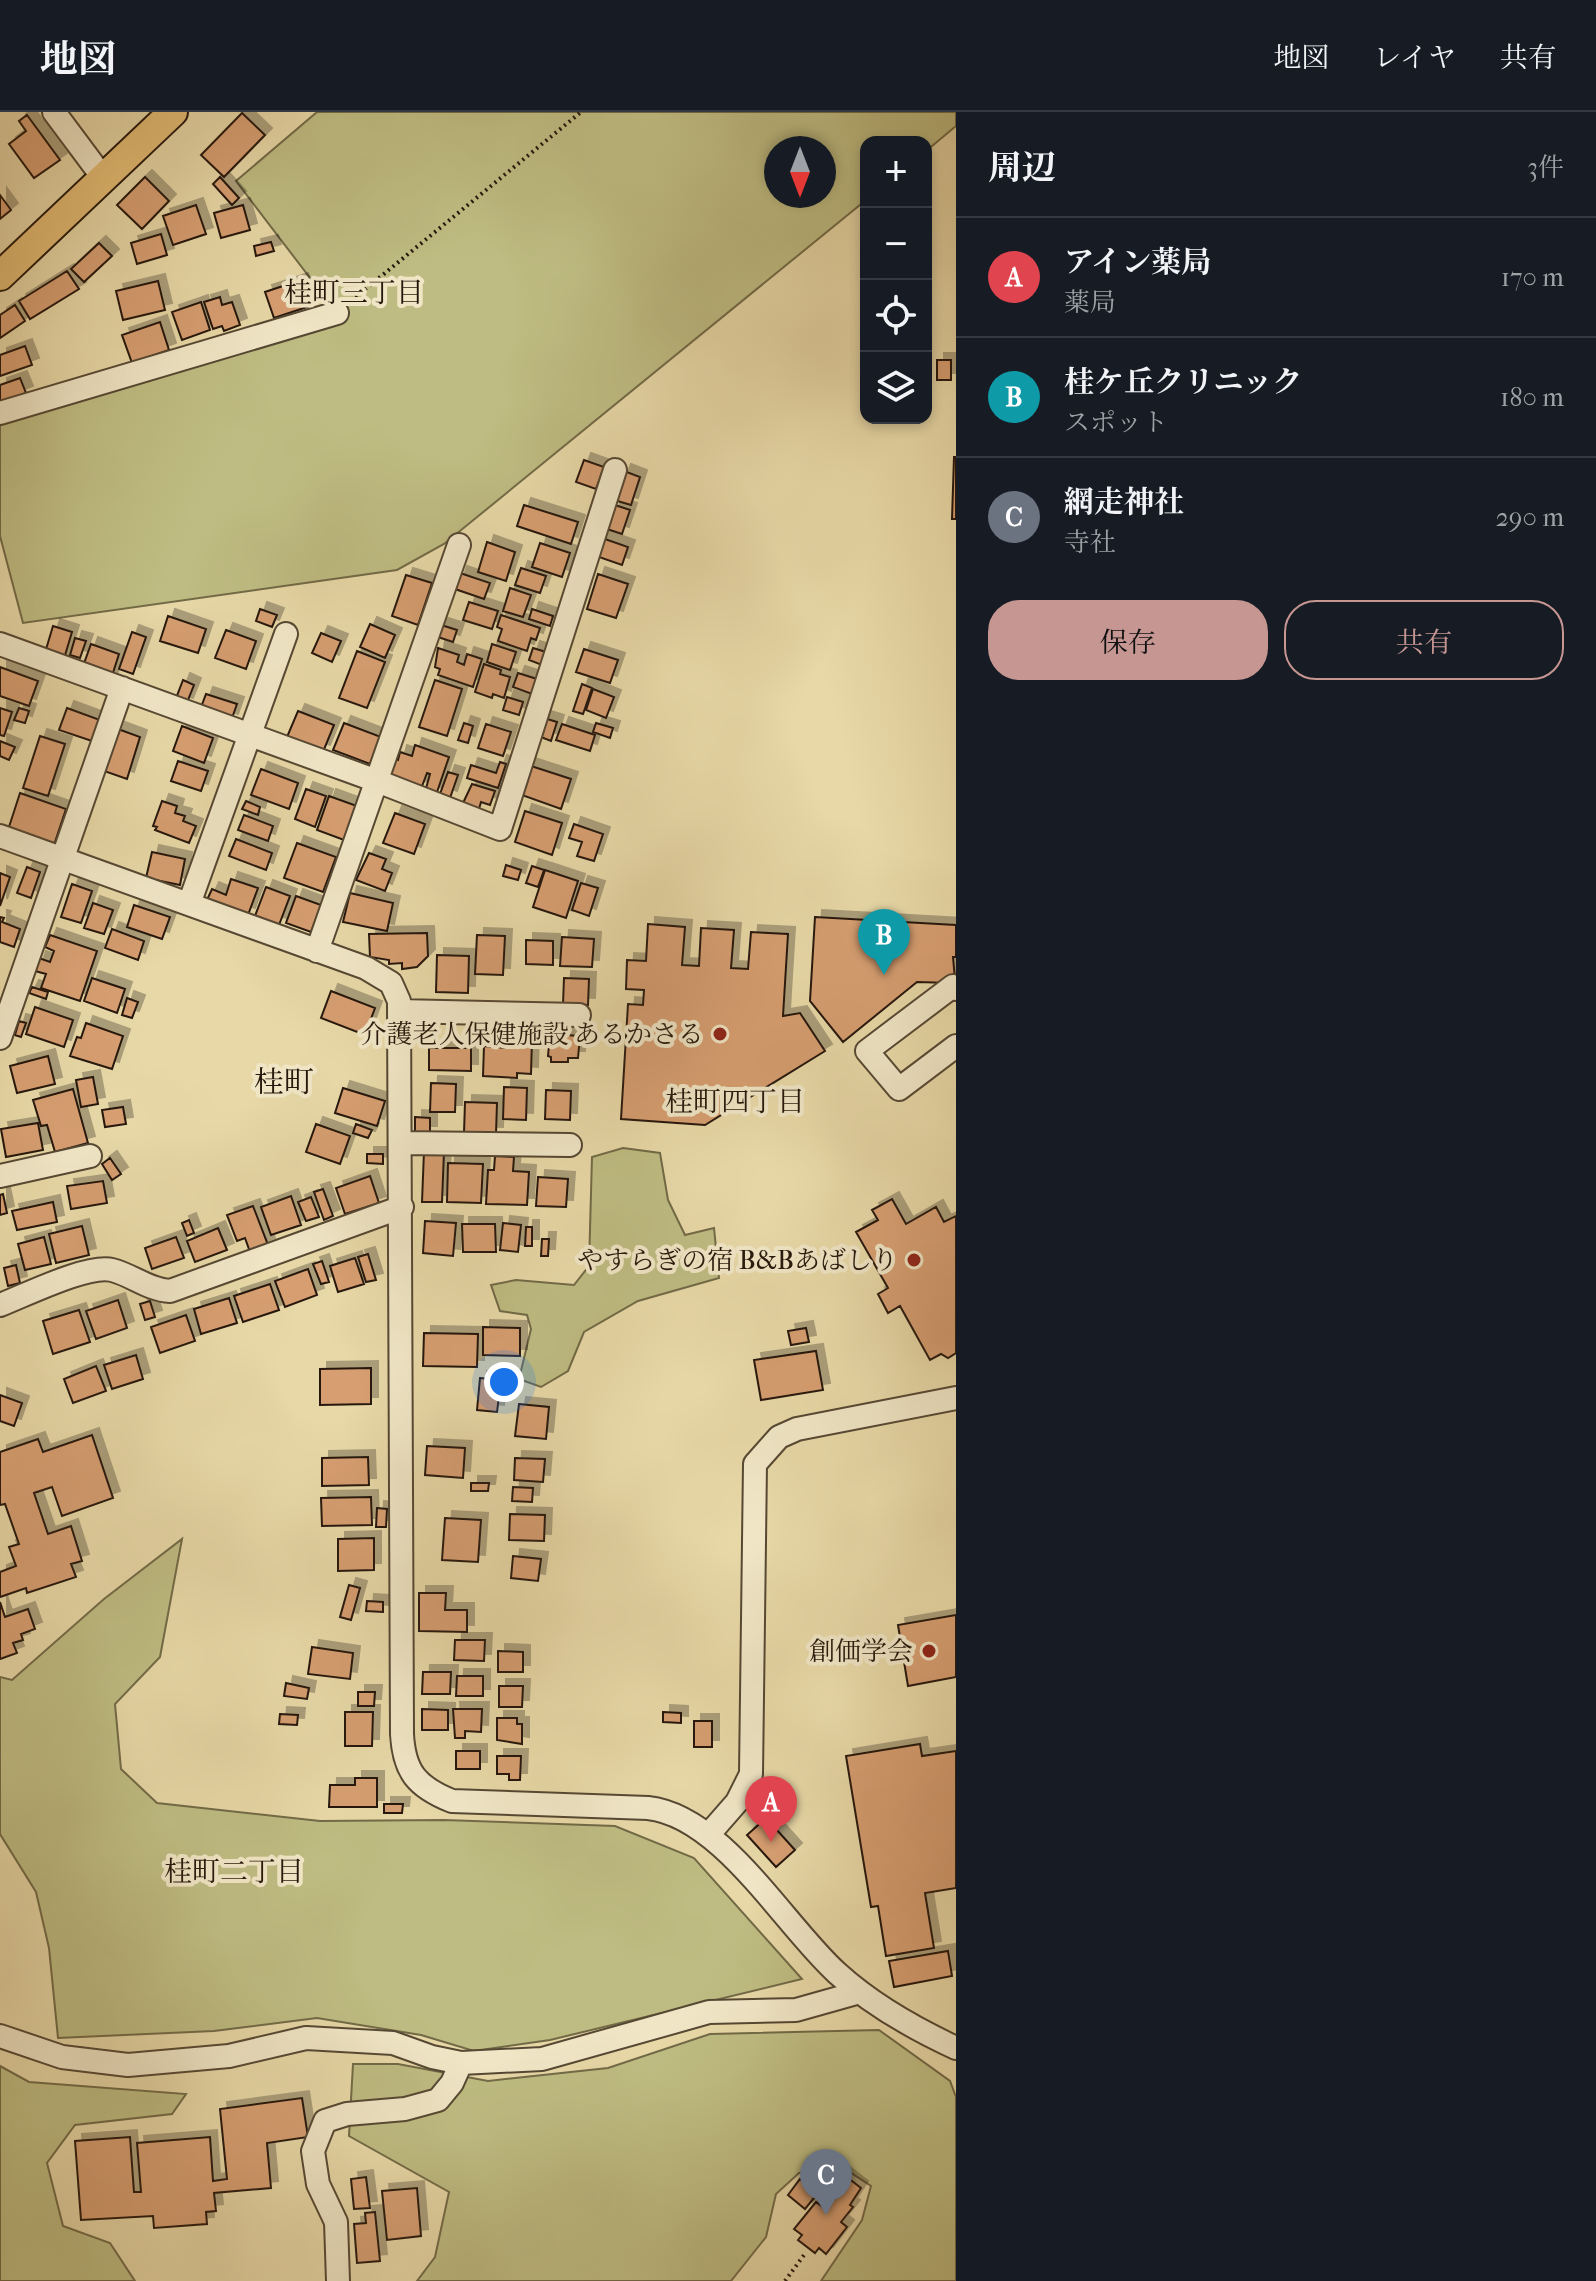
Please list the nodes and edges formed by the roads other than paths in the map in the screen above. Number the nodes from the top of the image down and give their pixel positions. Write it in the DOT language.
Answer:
graph roads {
  1 [pos="54,112"];
  2 [pos="173,112"];
  3 [pos="104,179"];
  4 [pos="0,276"];
  5 [pos="337,313"];
  6 [pos="0,413"];
  7 [pos="615,470"];
  8 [pos="459,545"];
  9 [pos="286,634"];
  10 [pos="0,644"];
  11 [pos="122,688"];
  12 [pos="251,735"];
  13 [pos="377,781"];
  14 [pos="0,836"];
  15 [pos="63,859"];
  16 [pos="189,904"];
  17 [pos="317,951"];
  18 [pos="956,989"];
  19 [pos="399,1011"];
  20 [pos="579,1015"];
  21 [pos="0,1038"];
  22 [pos="956,1046"];
  23 [pos="401,1143"];
  24 [pos="570,1145"];
  25 [pos="90,1156"];
  26 [pos="0,1176"];
  27 [pos="402,1207"];
  28 [pos="0,1305"];
  29 [pos="956,1398"];
  30 [pos="709,1834"];
  31 [pos="860,1992"];
  32 [pos="0,2036"];
  33 [pos="956,2048"];
  34 [pos="461,2063"];
  35 [pos="338,2281"];
  1 -- 3 [label="street"];
  2 -- 3 [label="main road"];
  3 -- 4 [label="main road"];
  5 -- 6 [label="street"];
  7 -- 13 [label="street"];
  8 -- 13 [label="street"];
  9 -- 12 [label="street"];
  10 -- 11 [label="street"];
  11 -- 12 [label="street"];
  11 -- 15 [label="street"];
  12 -- 13 [label="street"];
  12 -- 16 [label="street"];
  13 -- 17 [label="street"];
  14 -- 15 [label="street"];
  15 -- 16 [label="street"];
  15 -- 21 [label="street"];
  16 -- 17 [label="street"];
  17 -- 19 [label="street"];
  18 -- 22 [label="street"];
  19 -- 20 [label="street"];
  19 -- 23 [label="street"];
  23 -- 24 [label="street"];
  23 -- 27 [label="street"];
  25 -- 26 [label="street"];
  27 -- 28 [label="street"];
  27 -- 30 [label="street"];
  29 -- 30 [label="street"];
  30 -- 31 [label="street"];
  31 -- 33 [label="street"];
  31 -- 34 [label="street"];
  32 -- 34 [label="street"];
  34 -- 35 [label="street"];
}
